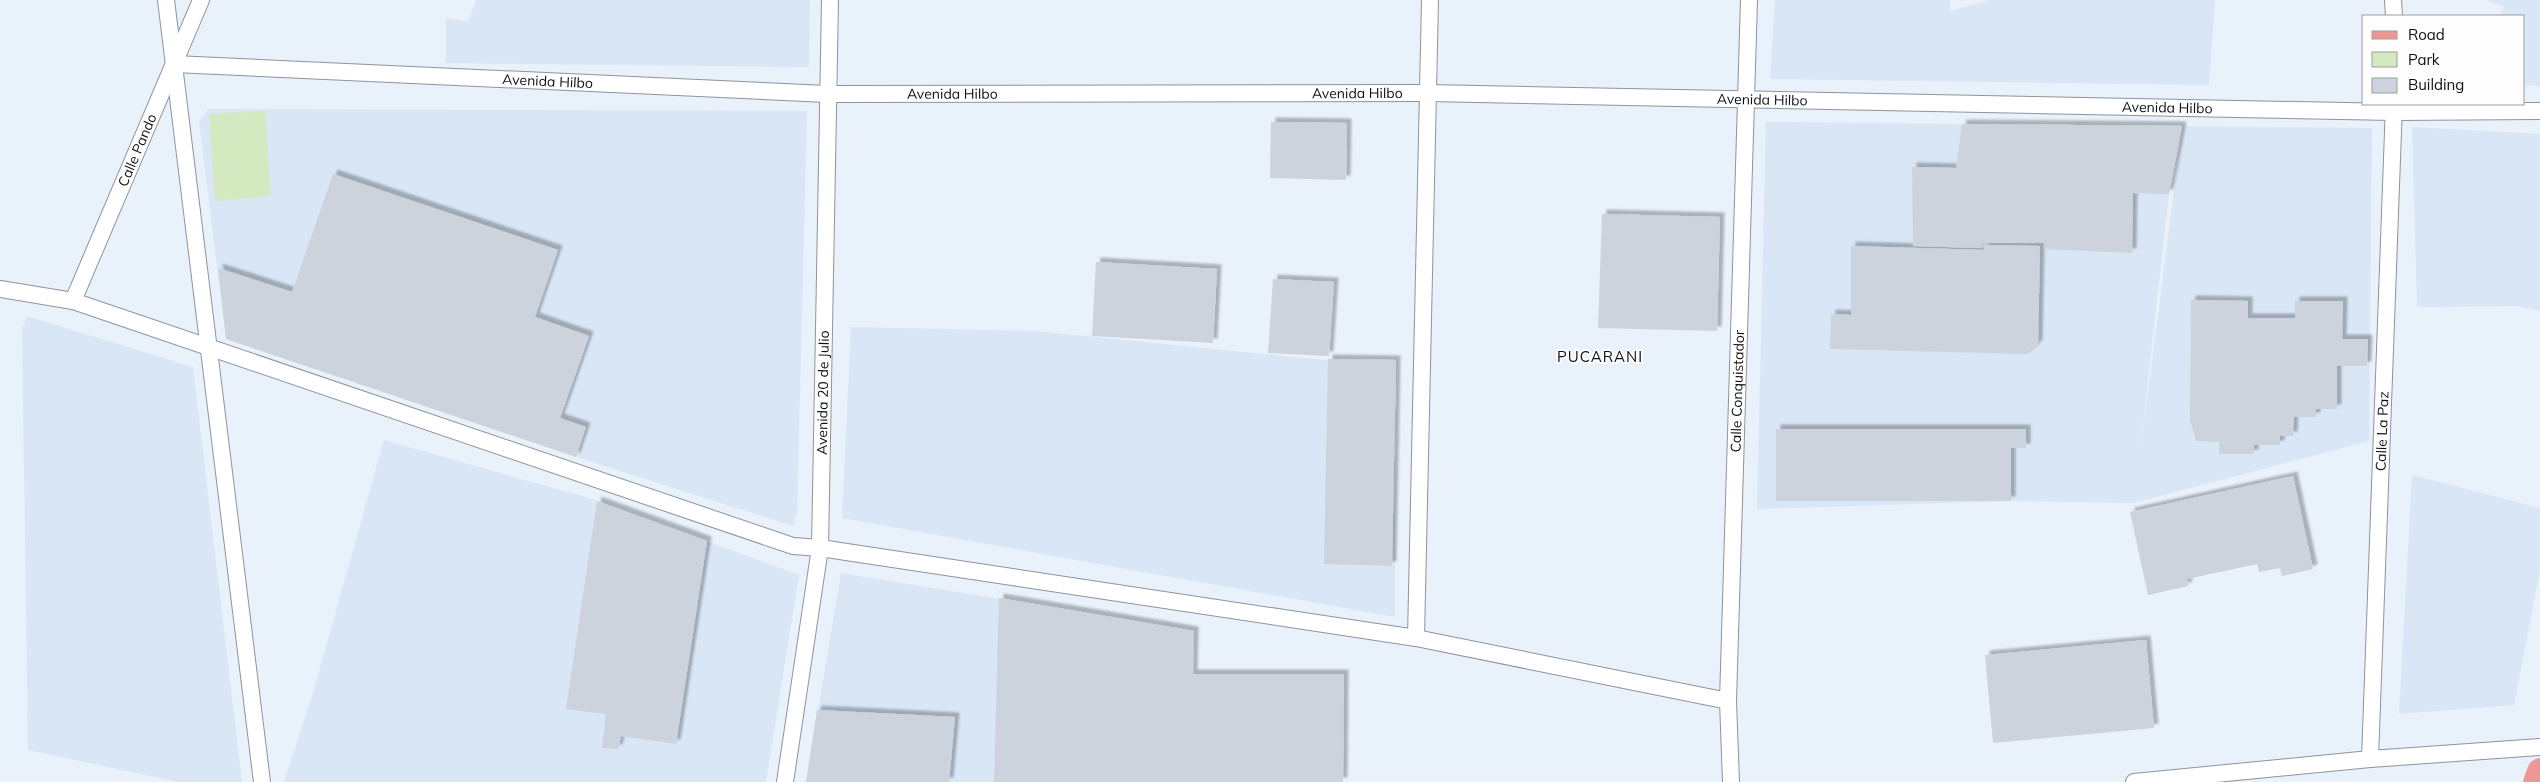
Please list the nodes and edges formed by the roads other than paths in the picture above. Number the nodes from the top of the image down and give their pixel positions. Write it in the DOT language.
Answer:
graph roads {
  1 [pos="166,0"];
  2 [pos="202,0"];
  3 [pos="830,0"];
  4 [pos="1430,0"];
  5 [pos="1749,0"];
  6 [pos="2393,0"];
  7 [pos="2394,15"];
  8 [pos="174,64"];
  9 [pos="1428,93"];
  10 [pos="828,94"];
  11 [pos="1746,99"];
  12 [pos="2394,108"];
  13 [pos="2540,111"];
  14 [pos="0,289"];
  15 [pos="73,301"];
  16 [pos="209,350"];
  17 [pos="820,548"];
  18 [pos="1416,638"];
  19 [pos="1728,700"];
  20 [pos="2540,747"];
  21 [pos="2370,759"];
  22 [pos="2540,771"];
  23 [pos="262,782"];
  24 [pos="784,782"];
  25 [pos="1731,782"];
  26 [pos="2134,782"];
  27 [pos="2536,782"];
  1 -- 8 [label="street"];
  2 -- 8 [label="street, Calle Pando"];
  3 -- 10 [label="street, Avenida 20 de Julio"];
  4 -- 9 [label="street"];
  5 -- 11 [label="street, Calle Conquistador"];
  6 -- 7 [label="street"];
  8 -- 10 [label="street, Avenida Hilbo"];
  8 -- 15 [label="street, Calle Pando"];
  8 -- 16 [label="street"];
  9 -- 10 [label="street, Avenida Hilbo"];
  9 -- 11 [label="street, Avenida Hilbo"];
  9 -- 18 [label="street"];
  10 -- 17 [label="street, Avenida 20 de Julio"];
  11 -- 12 [label="street, Avenida Hilbo"];
  11 -- 19 [label="street, Calle Conquistador"];
  12 -- 13 [label="street, Avenida Hilbo"];
  12 -- 21 [label="street, Calle La Paz"];
  14 -- 15 [label="street"];
  15 -- 16 [label="street"];
  16 -- 17 [label="street"];
  16 -- 23 [label="street"];
  17 -- 18 [label="street"];
  17 -- 24 [label="street, Avenida 20 de Julio"];
  18 -- 19 [label="street"];
  19 -- 25 [label="street, Calle Conquistador"];
  20 -- 21 [label="street"];
  21 -- 26 [label="street"];
  22 -- 27 [label="main road"];
}
